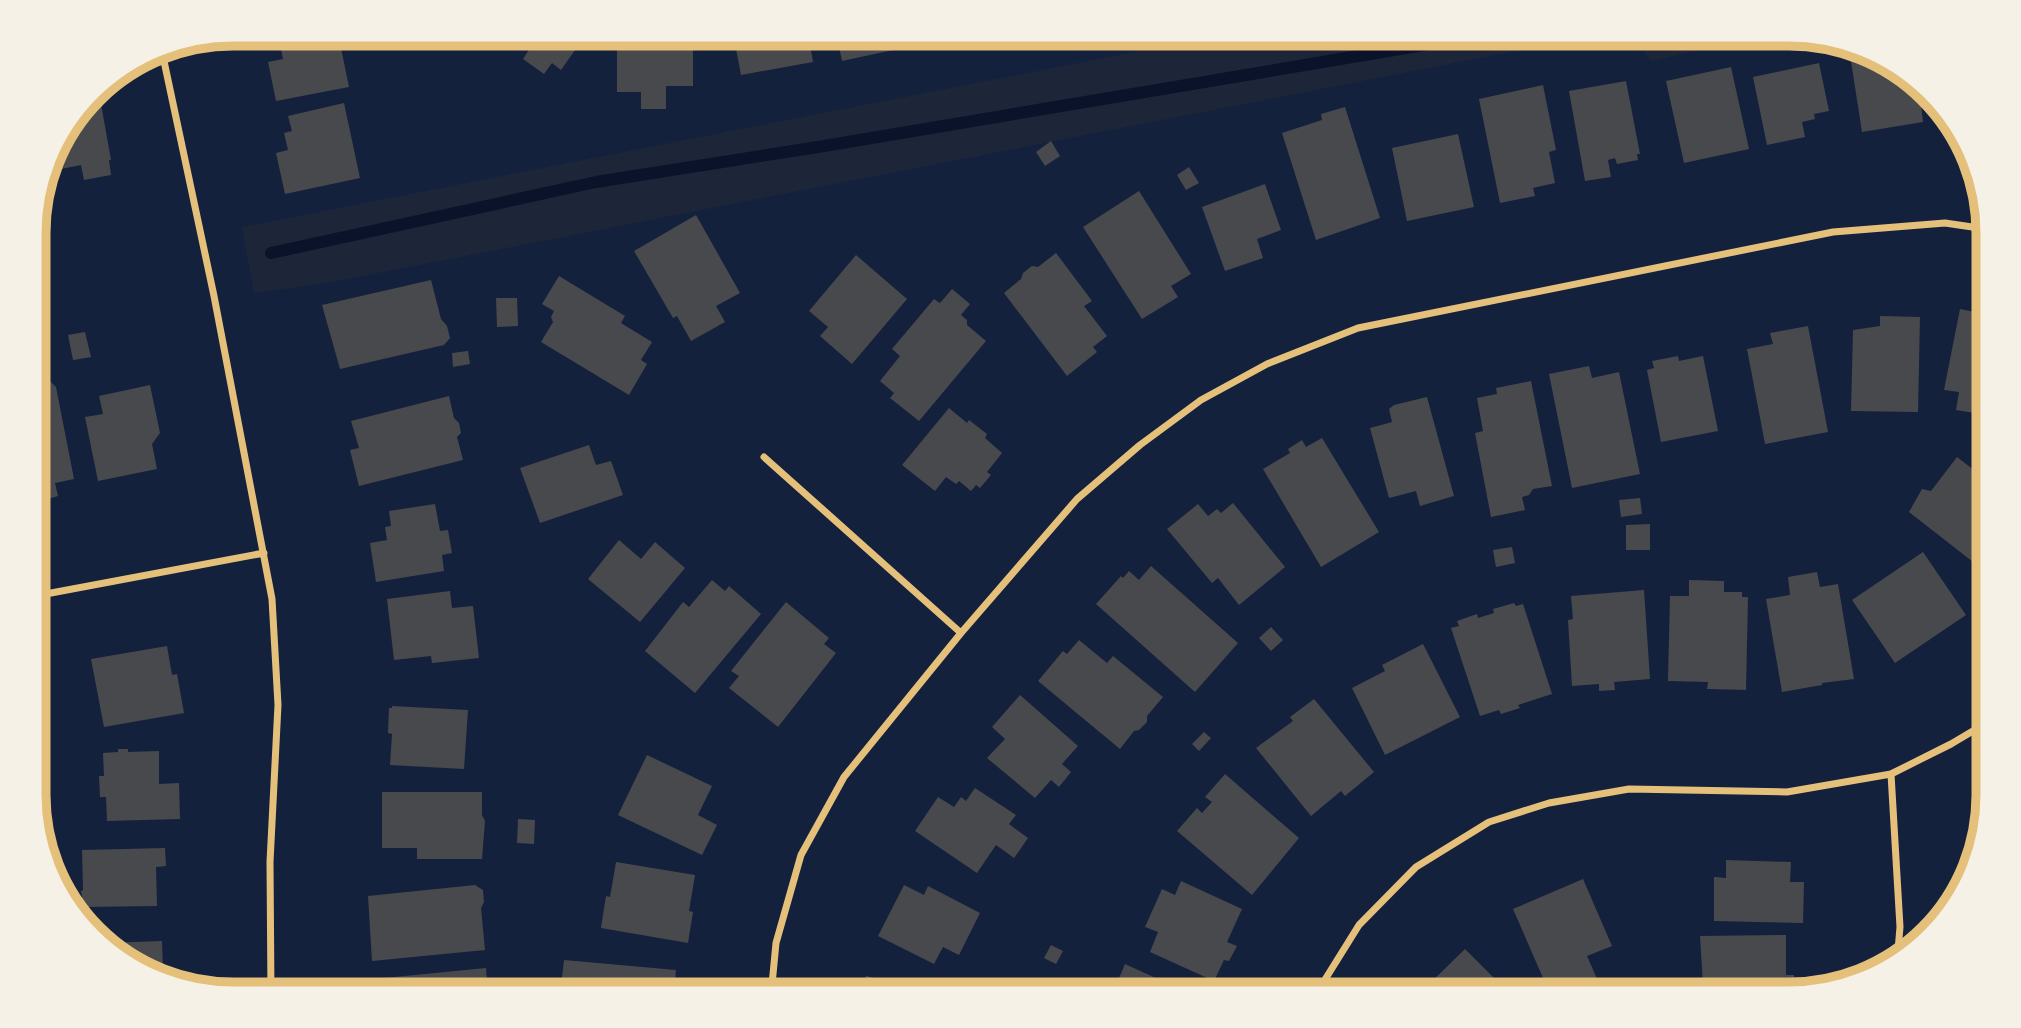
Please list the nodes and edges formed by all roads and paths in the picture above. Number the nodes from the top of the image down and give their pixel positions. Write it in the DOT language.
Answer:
graph roads {
  1 [pos="163,59"];
  2 [pos="1976,227"];
  3 [pos="764,457"];
  4 [pos="264,552"];
  5 [pos="46,594"];
  6 [pos="961,633"];
  7 [pos="1976,729"];
  8 [pos="1891,774"];
  9 [pos="1898,946"];
  10 [pos="271,982"];
  11 [pos="772,982"];
  12 [pos="1324,982"];
  1 -- 4 [label="street"];
  2 -- 6 [label="street"];
  3 -- 6 [label="street"];
  4 -- 5 [label="street"];
  4 -- 10 [label="street"];
  6 -- 11 [label="street"];
  7 -- 8 [label="street"];
  8 -- 9 [label="street"];
  8 -- 12 [label="street"];
}
